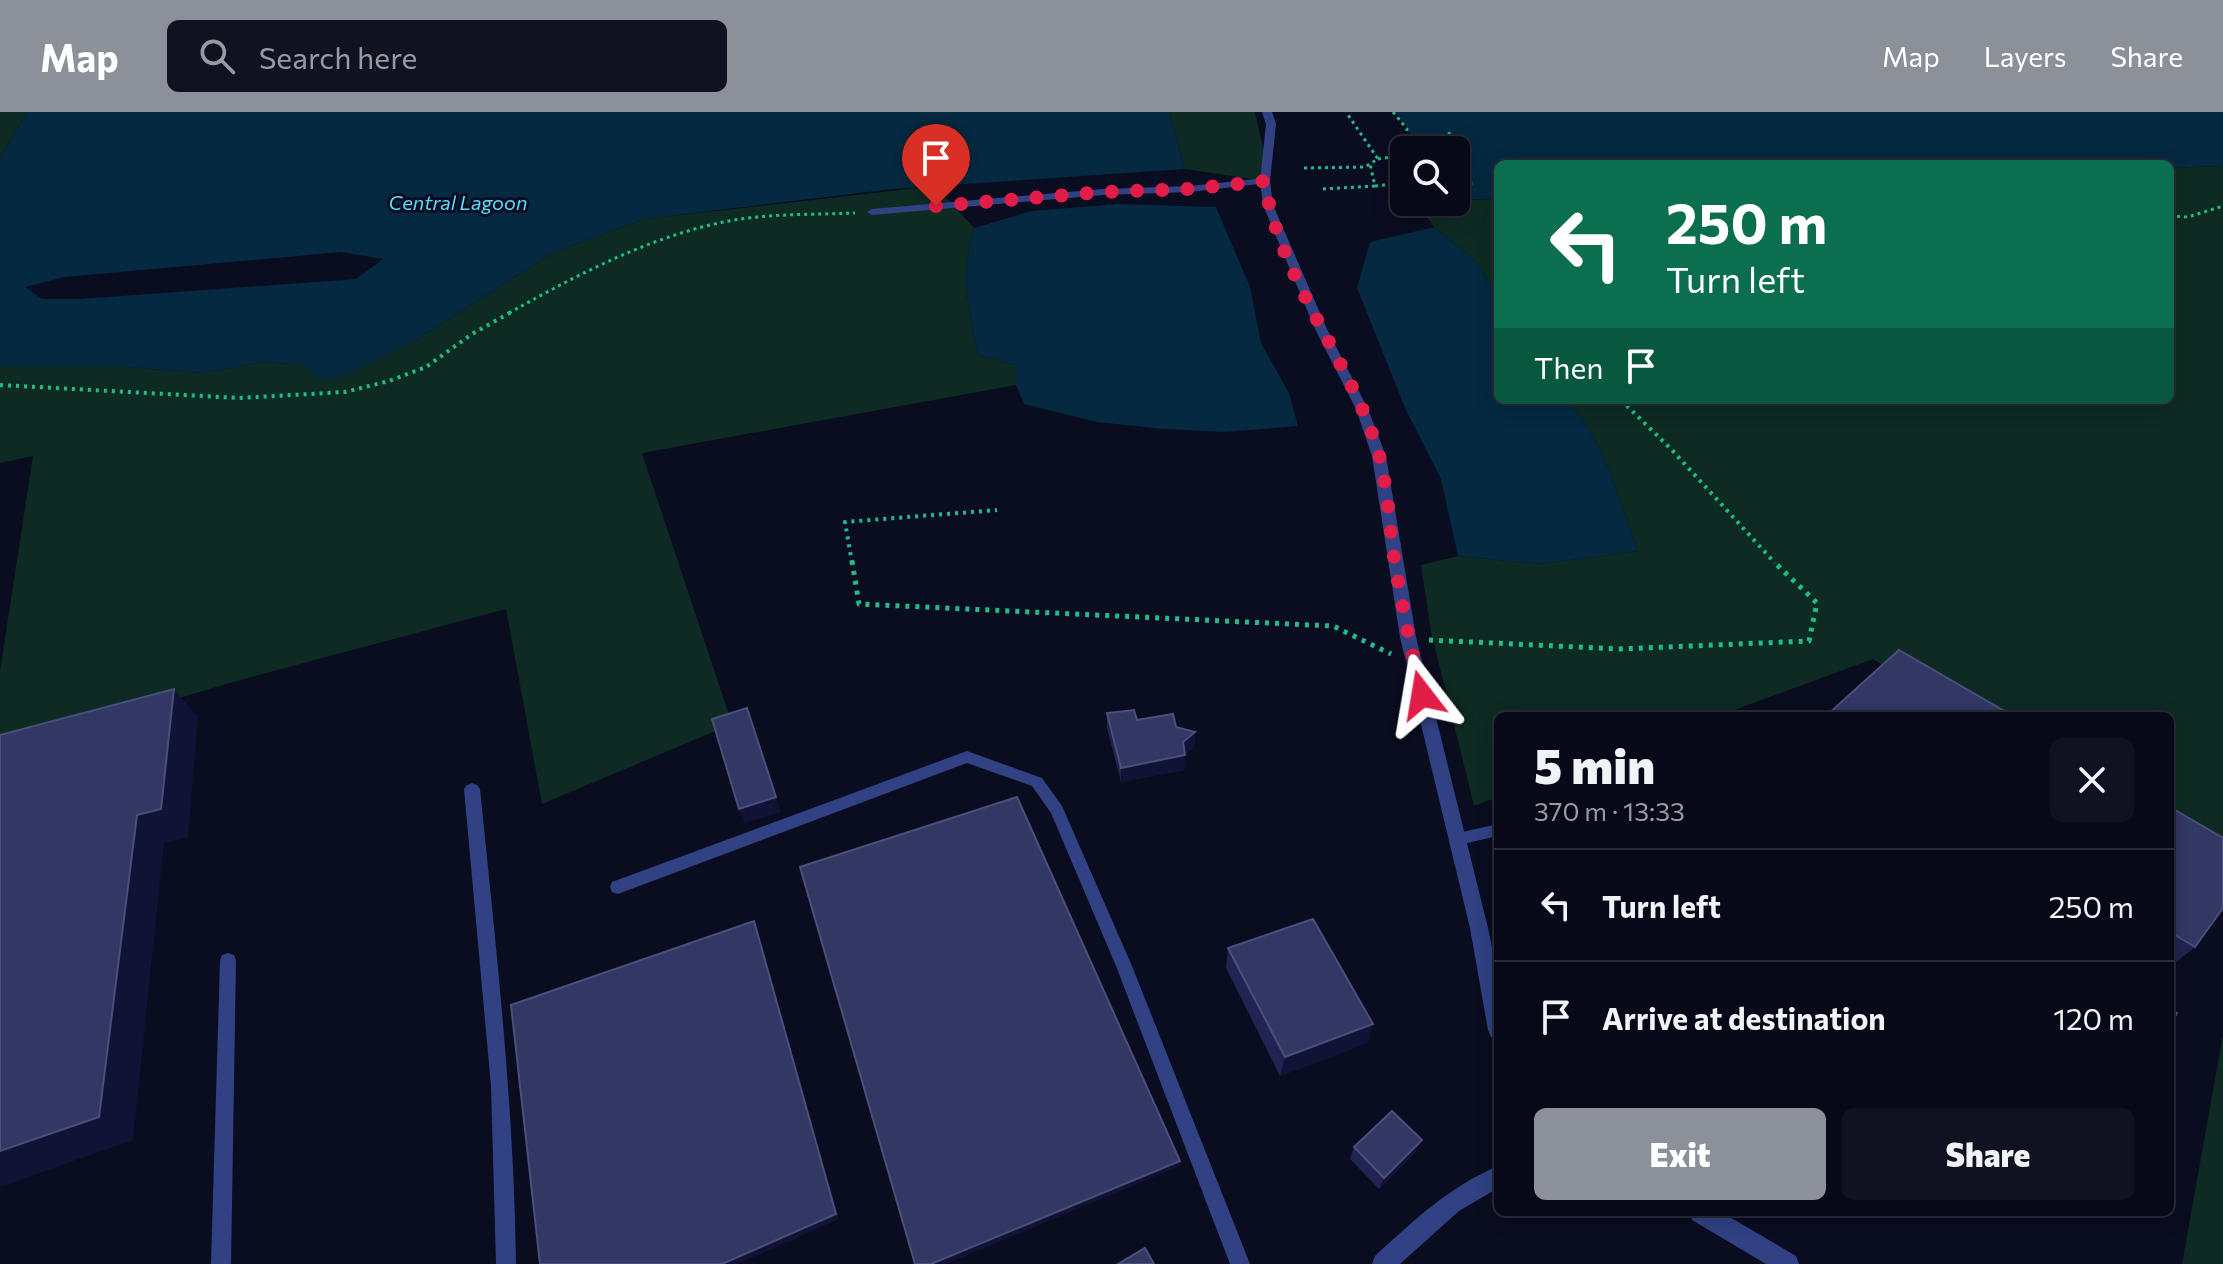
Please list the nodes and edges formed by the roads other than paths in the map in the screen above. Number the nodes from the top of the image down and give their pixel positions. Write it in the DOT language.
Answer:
graph roads {
  1 [pos="1267,112"];
  2 [pos="1265,181"];
  3 [pos="872,212"];
  4 [pos="472,789"];
  5 [pos="1494,831"];
  6 [pos="1458,839"];
  7 [pos="618,887"];
  8 [pos="228,960"];
  9 [pos="1494,1011"];
  10 [pos="1494,1178"];
  11 [pos="1707,1216"];
  12 [pos="221,1264"];
  13 [pos="506,1264"];
  14 [pos="1240,1264"];
  15 [pos="1383,1264"];
  16 [pos="1788,1264"];
  1 -- 2 [label="street"];
  2 -- 3 [label="lane"];
  2 -- 6 [label="street"];
  4 -- 13 [label="lane"];
  5 -- 6 [label="lane"];
  6 -- 9 [label="street"];
  7 -- 14 [label="lane"];
  8 -- 12 [label="lane"];
  10 -- 15 [label="street"];
  11 -- 16 [label="street"];
}
